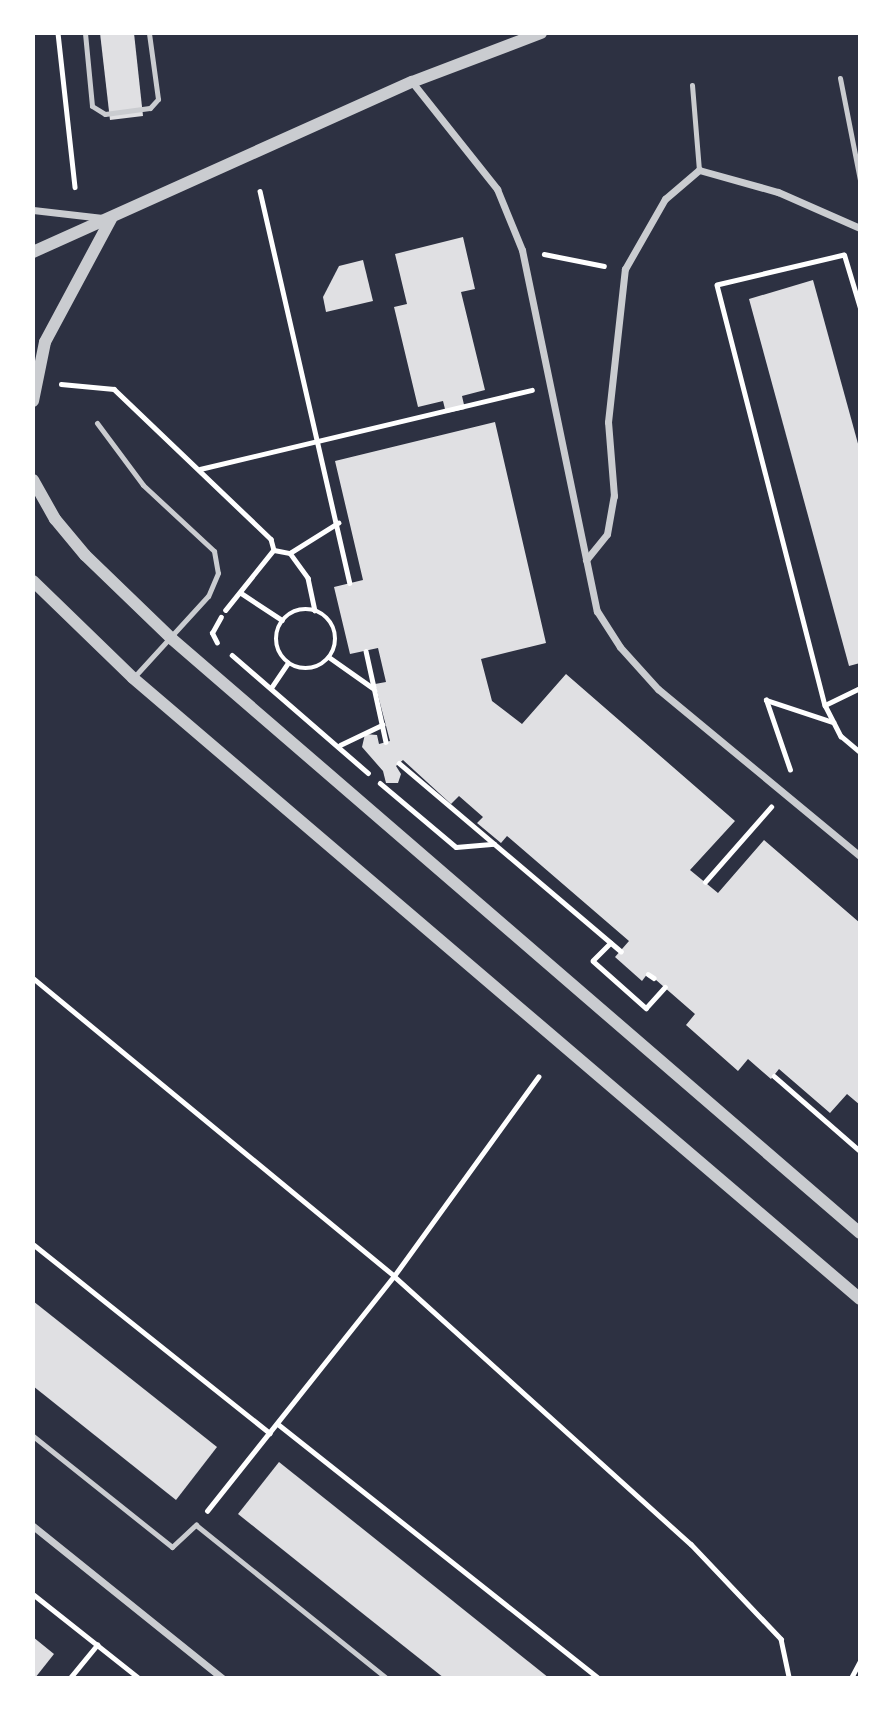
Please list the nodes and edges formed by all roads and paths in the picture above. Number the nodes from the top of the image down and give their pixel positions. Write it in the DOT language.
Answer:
graph roads {
  1 [pos="58,33"];
  2 [pos="85,33"];
  3 [pos="149,33"];
  4 [pos="541,33"];
  5 [pos="840,78"];
  6 [pos="412,82"];
  7 [pos="692,85"];
  8 [pos="699,170"];
  9 [pos="860,180"];
  10 [pos="75,187"];
  11 [pos="260,191"];
  12 [pos="33,210"];
  13 [pos="111,219"];
  14 [pos="860,228"];
  15 [pos="522,250"];
  16 [pos="33,252"];
  17 [pos="625,270"];
  18 [pos="860,308"];
  19 [pos="53,383"];
  20 [pos="547,386"];
  21 [pos="33,401"];
  22 [pos="97,423"];
  23 [pos="321,442"];
  24 [pos="200,469"];
  25 [pos="33,480"];
  26 [pos="338,523"];
  27 [pos="274,550"];
  28 [pos="290,553"];
  29 [pos="586,560"];
  30 [pos="33,580"];
  31 [pos="351,583"];
  32 [pos="241,593"];
  33 [pos="315,610"];
  34 [pos="282,620"];
  35 [pos="172,639"];
  36 [pos="366,650"];
  37 [pos="330,657"];
  38 [pos="288,663"];
  39 [pos="133,678"];
  40 [pos="271,688"];
  41 [pos="373,688"];
  42 [pos="860,688"];
  43 [pos="825,705"];
  44 [pos="834,722"];
  45 [pos="382,725"];
  46 [pos="386,742"];
  47 [pos="340,745"];
  48 [pos="860,752"];
  49 [pos="399,764"];
  50 [pos="784,793"];
  51 [pos="494,844"];
  52 [pos="860,856"];
  53 [pos="705,882"];
  54 [pos="611,943"];
  55 [pos="621,951"];
  56 [pos="648,974"];
  57 [pos="33,978"];
  58 [pos="654,978"];
  59 [pos="665,987"];
  60 [pos="774,1076"];
  61 [pos="538,1077"];
  62 [pos="860,1151"];
  63 [pos="860,1233"];
  64 [pos="33,1244"];
  65 [pos="394,1276"];
  66 [pos="860,1298"];
  67 [pos="278,1423"];
  68 [pos="270,1433"];
  69 [pos="33,1436"];
  70 [pos="196,1525"];
  71 [pos="33,1526"];
  72 [pos="33,1594"];
  73 [pos="97,1645"];
  74 [pos="860,1661"];
  75 [pos="69,1678"];
  76 [pos="139,1678"];
  77 [pos="222,1678"];
  78 [pos="387,1678"];
  79 [pos="598,1678"];
  80 [pos="789,1678"];
  81 [pos="851,1678"];
  1 -- 10 [label="path"];
  2 -- 3 [label="lane"];
  4 -- 6 [label="street"];
  5 -- 9 [label="lane"];
  6 -- 13 [label="street"];
  6 -- 15 [label="street"];
  7 -- 8 [label="lane"];
  8 -- 14 [label="street"];
  8 -- 17 [label="street"];
  11 -- 23 [label="path"];
  12 -- 13 [label="street"];
  13 -- 16 [label="street"];
  13 -- 21 [label="street"];
  15 -- 17 [label="path"];
  15 -- 20 [label="street"];
  17 -- 29 [label="street"];
  18 -- 43 [label="path"];
  19 -- 24 [label="path"];
  20 -- 23 [label="path"];
  20 -- 29 [label="street"];
  22 -- 35 [label="lane"];
  23 -- 24 [label="path"];
  23 -- 26 [label="path"];
  24 -- 27 [label="path"];
  25 -- 35 [label="street"];
  26 -- 28 [label="path"];
  26 -- 31 [label="path"];
  27 -- 28 [label="path"];
  27 -- 32 [label="path"];
  28 -- 33 [label="path"];
  29 -- 50 [label="street"];
  30 -- 39 [label="street"];
  32 -- 34 [label="path"];
  32 -- 40 [label="path"];
  33 -- 34 [label="path"];
  33 -- 37 [label="path"];
  34 -- 38 [label="path"];
  35 -- 39 [label="lane"];
  35 -- 63 [label="street"];
  36 -- 41 [label="path"];
  37 -- 38 [label="path"];
  37 -- 41 [label="path"];
  38 -- 40 [label="path"];
  39 -- 66 [label="street"];
  40 -- 47 [label="path"];
  41 -- 45 [label="path"];
  42 -- 43 [label="path"];
  43 -- 44 [label="path"];
  44 -- 48 [label="path"];
  44 -- 50 [label="path"];
  45 -- 46 [label="path"];
  45 -- 47 [label="path"];
  47 -- 51 [label="path"];
  49 -- 51 [label="path"];
  50 -- 52 [label="street"];
  50 -- 53 [label="path"];
  51 -- 54 [label="path"];
  54 -- 55 [label="path"];
  54 -- 59 [label="path"];
  56 -- 58 [label="path"];
  57 -- 65 [label="path"];
  60 -- 62 [label="path"];
  61 -- 65 [label="path"];
  64 -- 68 [label="path"];
  65 -- 67 [label="path"];
  65 -- 80 [label="path"];
  67 -- 68 [label="path"];
  67 -- 79 [label="path"];
  68 -- 70 [label="path"];
  69 -- 70 [label="lane"];
  70 -- 78 [label="lane"];
  71 -- 77 [label="street"];
  72 -- 73 [label="path"];
  73 -- 75 [label="path"];
  73 -- 76 [label="path"];
  74 -- 81 [label="path"];
}
